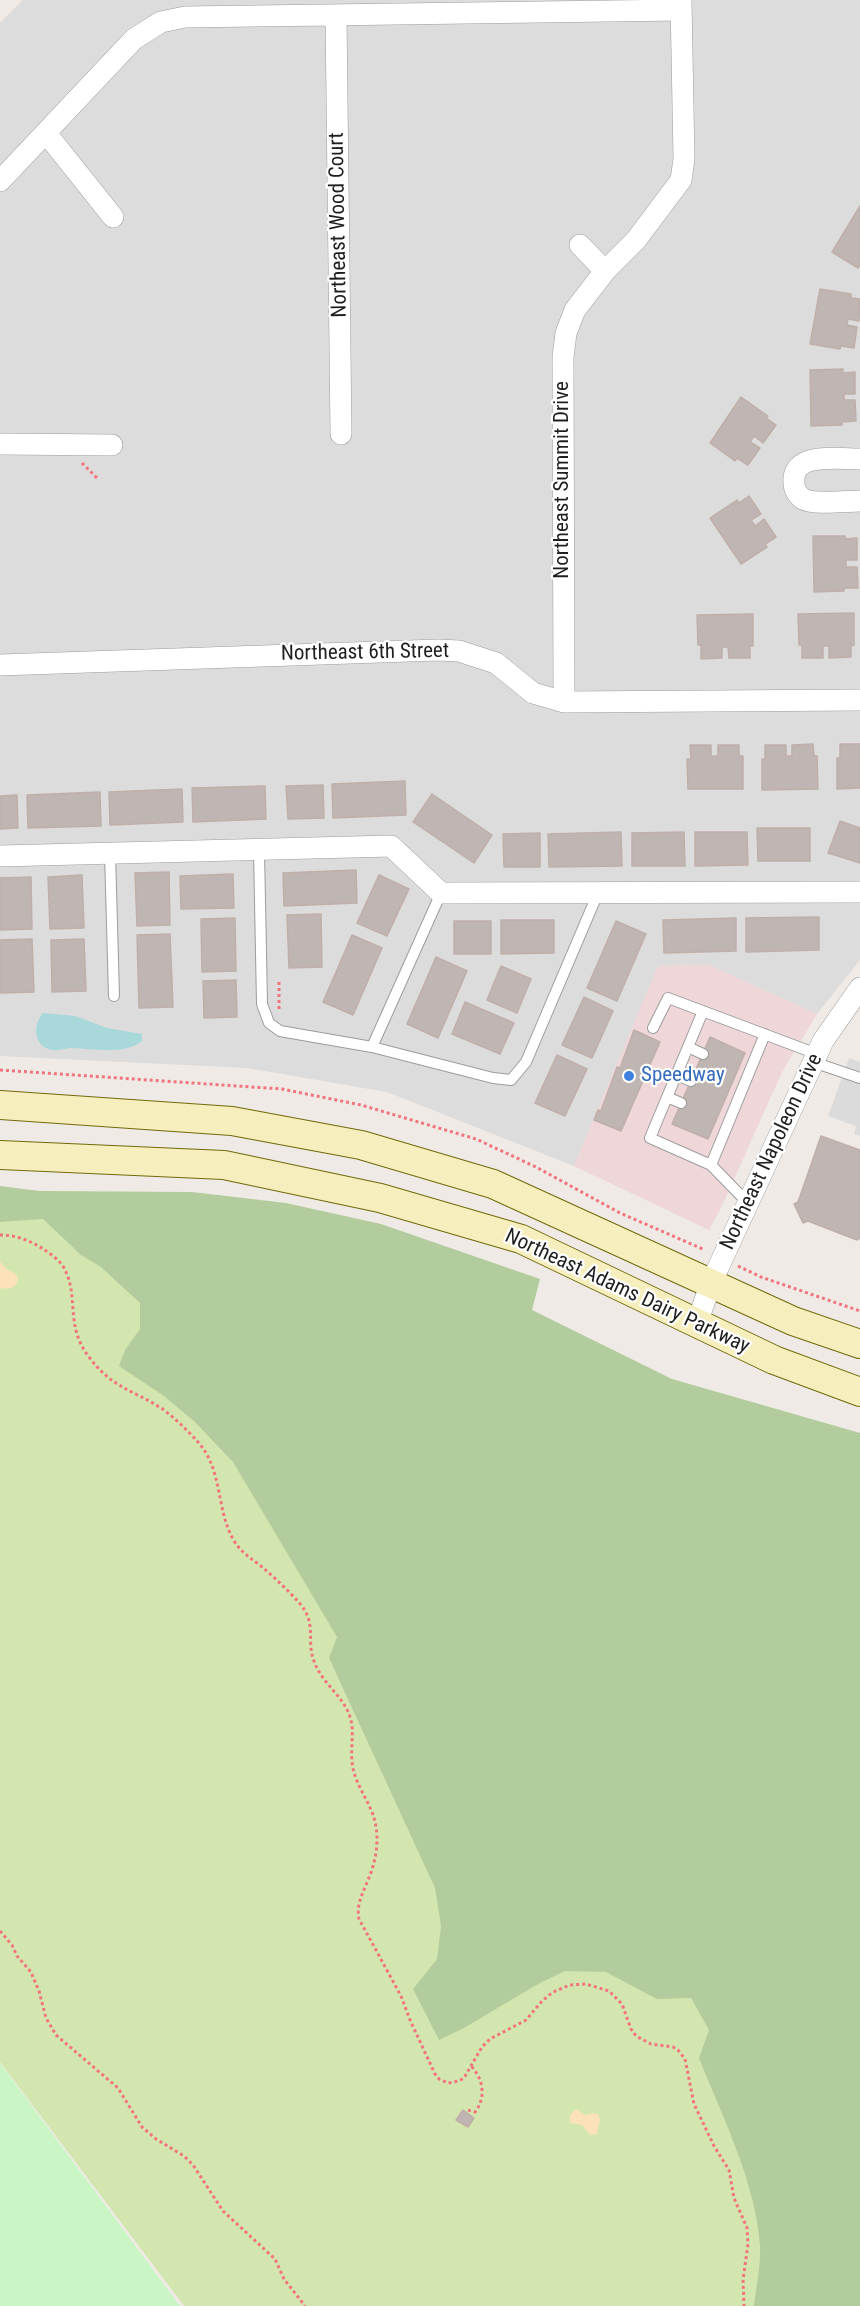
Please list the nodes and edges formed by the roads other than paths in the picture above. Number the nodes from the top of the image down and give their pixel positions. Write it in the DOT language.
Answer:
graph roads {
  1 [pos="681,5"];
  2 [pos="336,15"];
  3 [pos="46,133"];
  4 [pos="0,181"];
  5 [pos="113,216"];
  6 [pos="580,245"];
  7 [pos="605,271"];
  8 [pos="341,434"];
  9 [pos="0,444"];
  10 [pos="112,445"];
  11 [pos="860,459"];
  12 [pos="860,501"];
  13 [pos="0,665"];
  14 [pos="860,699"];
  15 [pos="564,702"];
  16 [pos="259,850"];
  17 [pos="110,853"];
  18 [pos="0,856"];
  19 [pos="860,892"];
  20 [pos="441,893"];
  21 [pos="598,893"];
  22 [pos="860,988"];
  23 [pos="114,996"];
  24 [pos="703,1011"];
  25 [pos="653,1028"];
  26 [pos="765,1034"];
  27 [pos="372,1047"];
  28 [pos="688,1047"];
  29 [pos="703,1054"];
  30 [pos="815,1058"];
  31 [pos="676,1075"];
  32 [pos="860,1078"];
  33 [pos="691,1081"];
  34 [pos="667,1097"];
  35 [pos="681,1103"];
  36 [pos="0,1105"];
  37 [pos="0,1155"];
  38 [pos="711,1165"];
  39 [pos="748,1203"];
  40 [pos="711,1283"];
  41 [pos="697,1323"];
  42 [pos="860,1344"];
  43 [pos="860,1392"];
  1 -- 2 [label="street"];
  1 -- 7 [label="street, Northeast Summit Drive"];
  2 -- 3 [label="street"];
  2 -- 8 [label="street, Northeast Wood Court"];
  3 -- 4 [label="street"];
  3 -- 5 [label="street"];
  6 -- 7 [label="street"];
  7 -- 15 [label="street, Northeast Summit Drive"];
  9 -- 10 [label="street"];
  11 -- 12 [label="street"];
  13 -- 15 [label="street, Northeast 6th Street"];
  14 -- 15 [label="street, Northeast 6th Street"];
  16 -- 17 [label="street"];
  16 -- 20 [label="street"];
  16 -- 27 [label="lane"];
  17 -- 18 [label="street"];
  17 -- 23 [label="lane"];
  19 -- 21 [label="street"];
  20 -- 21 [label="street"];
  20 -- 27 [label="lane"];
  21 -- 27 [label="lane"];
  22 -- 30 [label="street, Northeast Napoleon Drive"];
  24 -- 25 [label="lane"];
  24 -- 26 [label="lane"];
  24 -- 28 [label="lane"];
  26 -- 30 [label="lane"];
  26 -- 38 [label="lane"];
  28 -- 29 [label="lane"];
  28 -- 31 [label="lane"];
  30 -- 32 [label="lane"];
  30 -- 39 [label="street, Northeast Napoleon Drive"];
  31 -- 33 [label="lane"];
  31 -- 34 [label="lane"];
  34 -- 35 [label="lane"];
  34 -- 38 [label="lane"];
  36 -- 40 [label="main road, Northeast Adams Dairy Parkway"];
  37 -- 41 [label="main road, Northeast Adams Dairy Parkway"];
  38 -- 39 [label="lane"];
  39 -- 40 [label="street, Northeast Napoleon Drive"];
  40 -- 41 [label="street, Northeast Napoleon Drive"];
  40 -- 42 [label="main road, Northeast Adams Dairy Parkway"];
  41 -- 43 [label="main road, Northeast Adams Dairy Parkway"];
}
